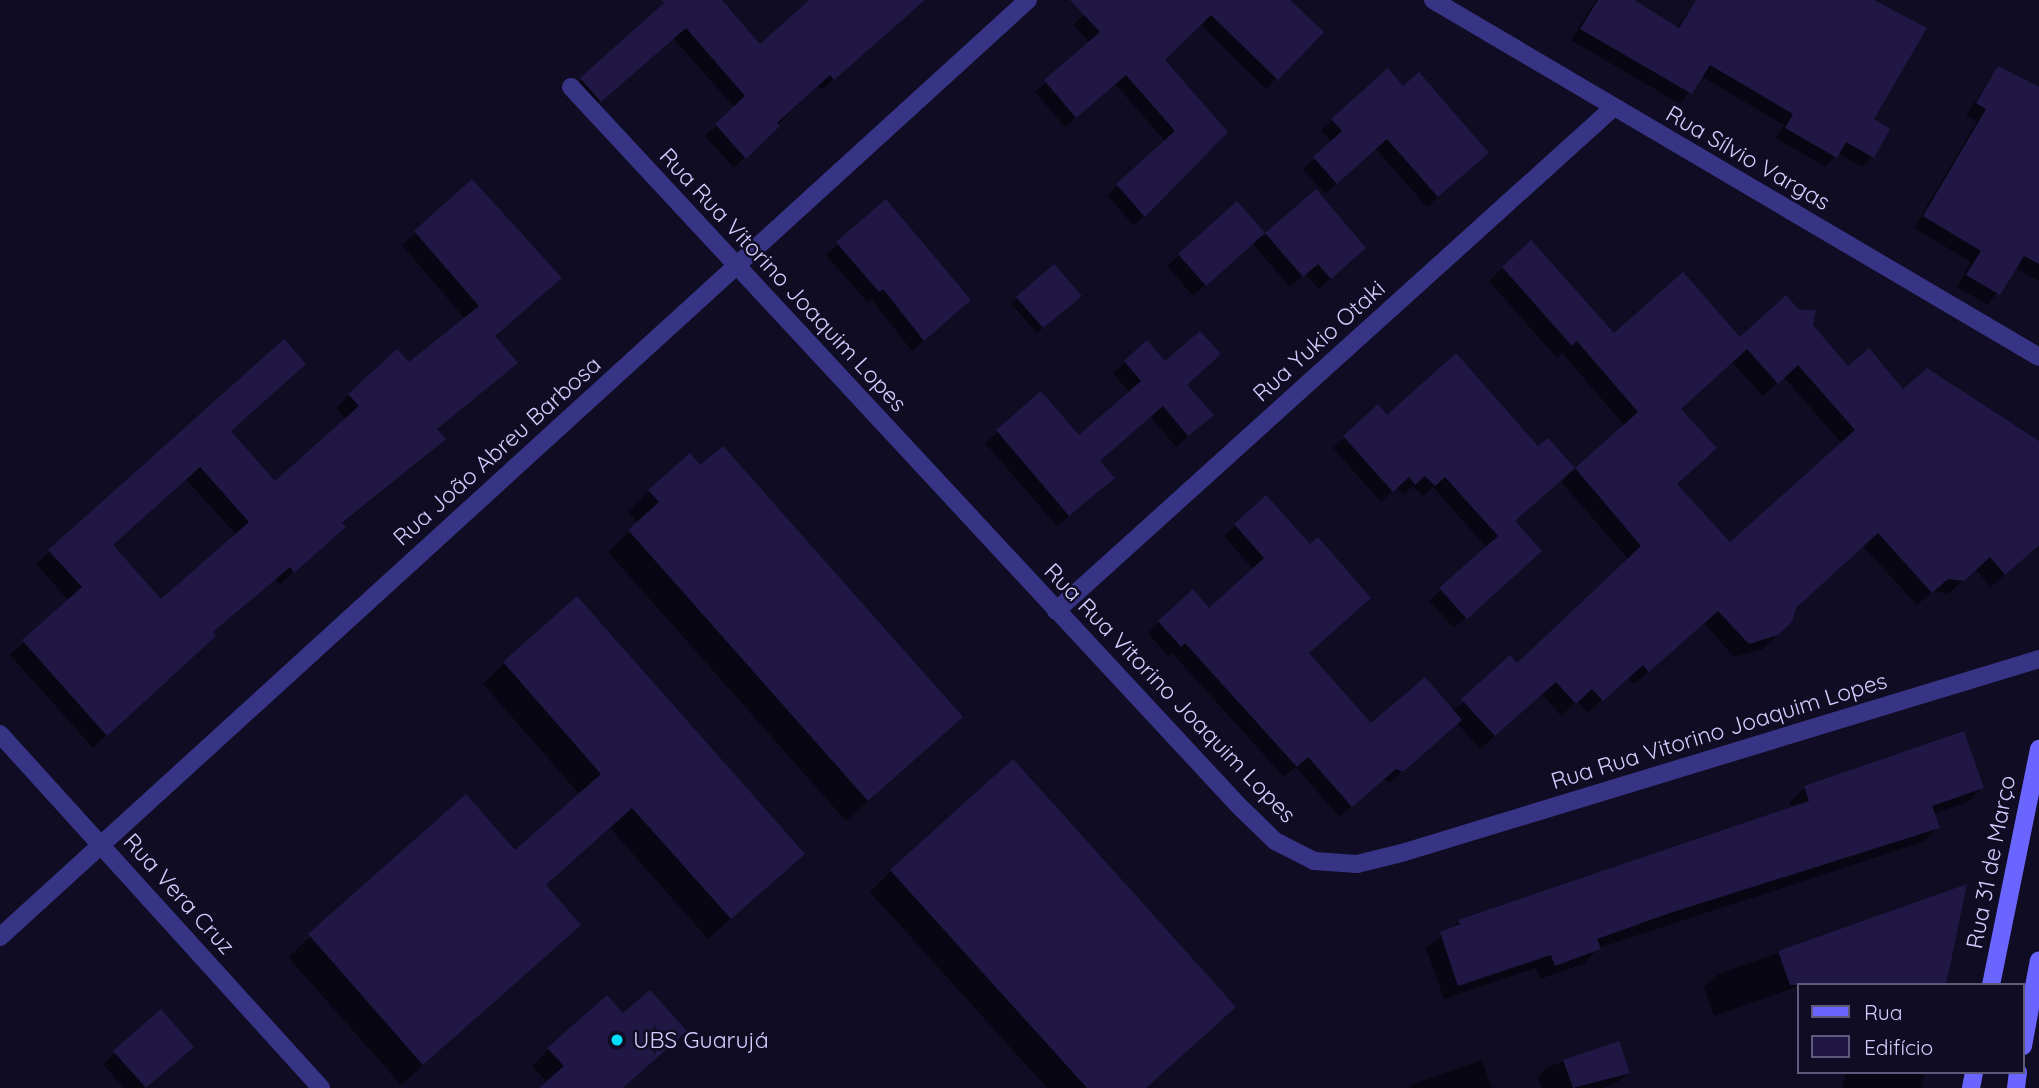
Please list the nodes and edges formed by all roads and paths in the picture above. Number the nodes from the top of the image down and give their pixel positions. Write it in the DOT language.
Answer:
graph roads {
  1 [pos="1028,0"];
  2 [pos="1433,0"];
  3 [pos="571,88"];
  4 [pos="1614,107"];
  5 [pos="736,266"];
  6 [pos="2039,358"];
  7 [pos="1056,611"];
  8 [pos="2039,659"];
  9 [pos="0,734"];
  10 [pos="2039,749"];
  11 [pos="101,845"];
  12 [pos="0,937"];
  13 [pos="2039,960"];
  14 [pos="1991,983"];
  15 [pos="2025,1035"];
  16 [pos="321,1088"];
  1 -- 5 [label="street, Rua João Abreu Barbosa"];
  2 -- 4 [label="street, Rua Sílvio Vargas"];
  3 -- 5 [label="street, Rua Rua Vitorino Joaquim Lopes"];
  4 -- 6 [label="street, Rua Sílvio Vargas"];
  4 -- 7 [label="street, Rua Yukio Otaki"];
  5 -- 7 [label="street, Rua Rua Vitorino Joaquim Lopes"];
  5 -- 11 [label="street, Rua João Abreu Barbosa"];
  7 -- 8 [label="street, Rua Rua Vitorino Joaquim Lopes"];
  9 -- 11 [label="street, Rua Vera Cruz"];
  10 -- 14 [label="main road, Rua 31 de Março"];
  11 -- 12 [label="street, Rua João Abreu Barbosa"];
  11 -- 16 [label="street, Rua Vera Cruz"];
  13 -- 15 [label="main road"];
}
